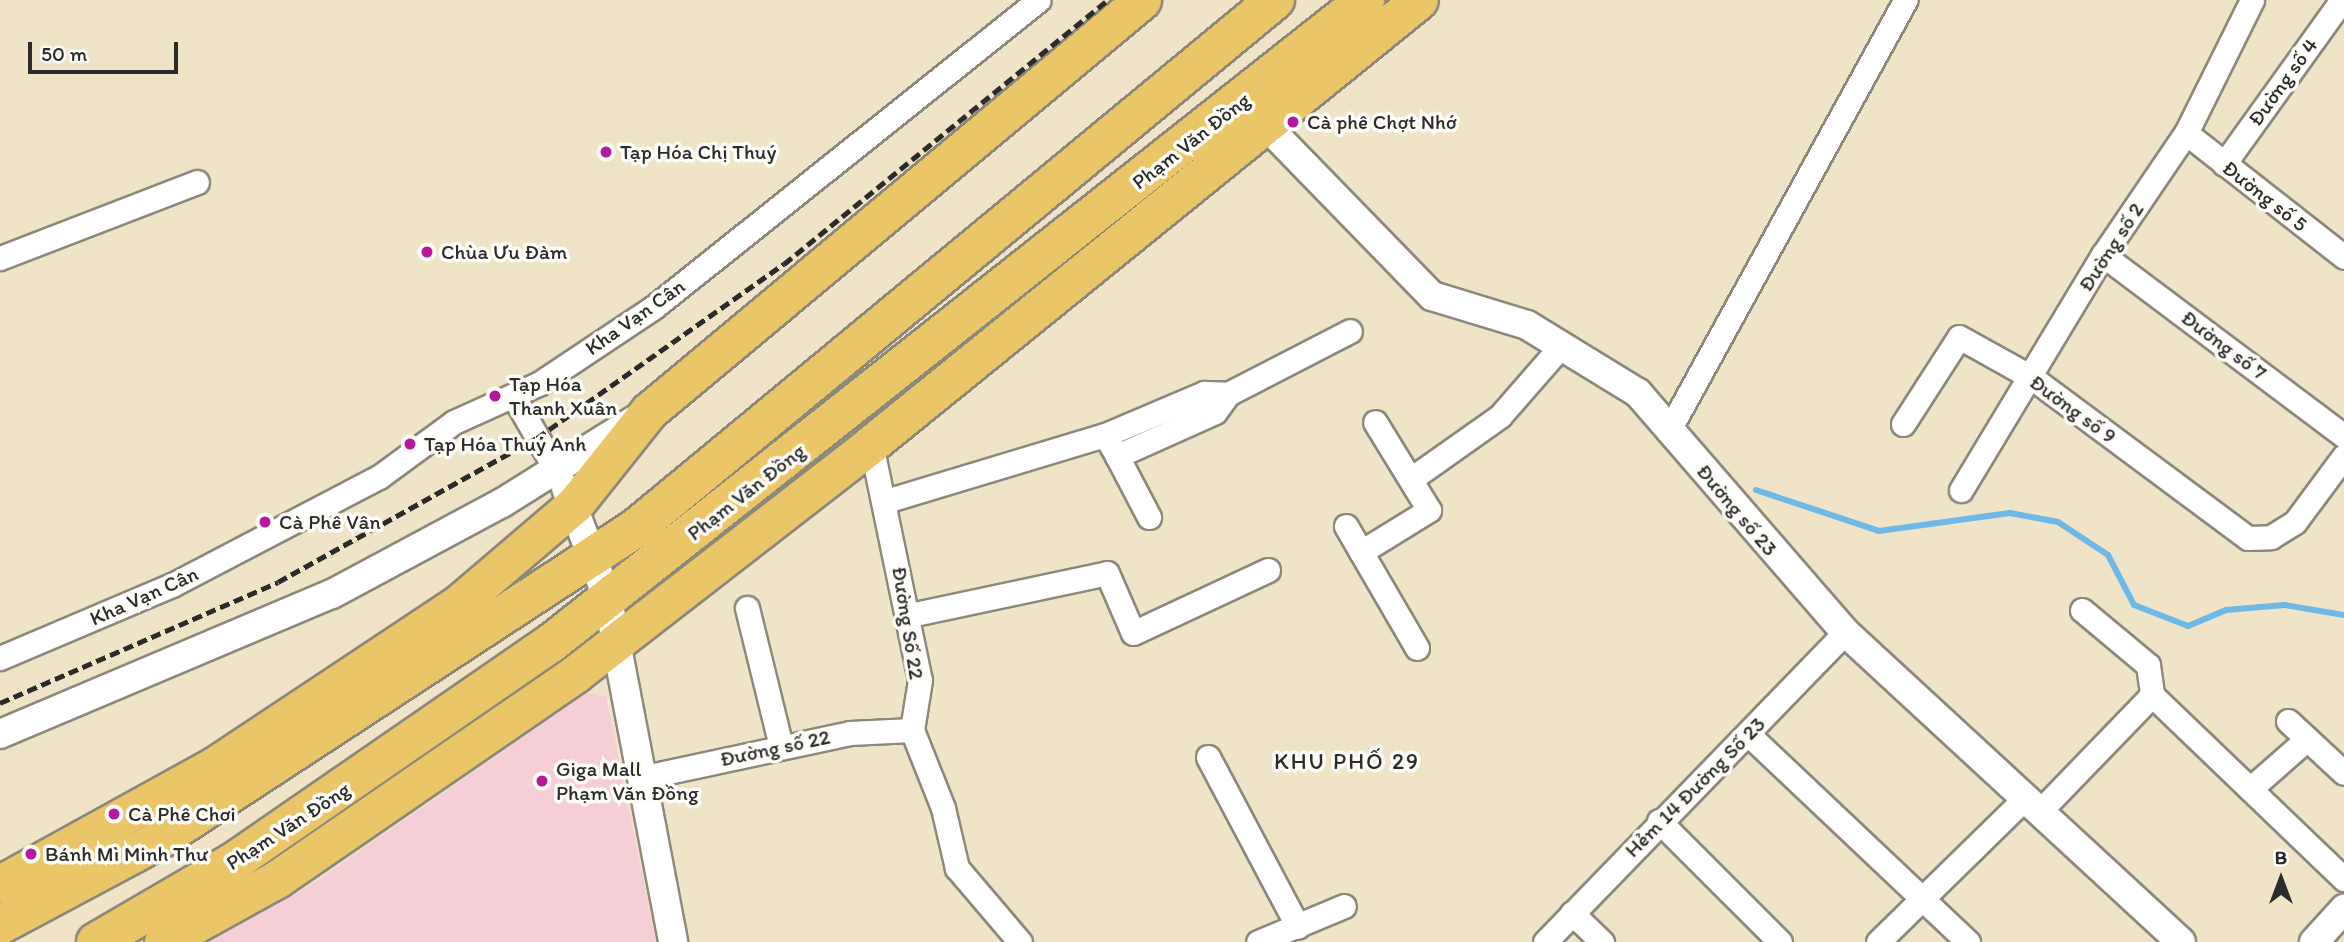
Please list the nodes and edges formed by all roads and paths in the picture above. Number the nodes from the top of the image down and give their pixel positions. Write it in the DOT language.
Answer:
graph roads {
  1 [pos="1039,0"];
  2 [pos="1142,0"];
  3 [pos="1275,0"];
  4 [pos="1365,0"];
  5 [pos="1419,0"];
  6 [pos="1905,0"];
  7 [pos="2252,0"];
  8 [pos="2342,0"];
  9 [pos="1254,113"];
  10 [pos="2186,133"];
  11 [pos="2224,164"];
  12 [pos="197,182"];
  13 [pos="2341,248"];
  14 [pos="2103,255"];
  15 [pos="0,258"];
  16 [pos="1350,331"];
  17 [pos="1561,346"];
  18 [pos="2031,377"];
  19 [pos="1228,394"];
  20 [pos="514,397"];
  21 [pos="649,411"];
  22 [pos="1375,422"];
  23 [pos="1903,424"];
  24 [pos="1669,430"];
  25 [pos="1105,435"];
  26 [pos="2344,436"];
  27 [pos="871,444"];
  28 [pos="1117,456"];
  29 [pos="2344,456"];
  30 [pos="556,470"];
  31 [pos="1412,479"];
  32 [pos="1961,490"];
  33 [pos="886,501"];
  34 [pos="575,504"];
  35 [pos="1149,517"];
  36 [pos="1346,526"];
  37 [pos="1361,552"];
  38 [pos="596,556"];
  39 [pos="1268,570"];
  40 [pos="608,600"];
  41 [pos="747,608"];
  42 [pos="2082,610"];
  43 [pos="910,615"];
  44 [pos="1845,632"];
  45 [pos="617,642"];
  46 [pos="1418,648"];
  47 [pos="0,658"];
  48 [pos="2152,695"];
  49 [pos="2288,722"];
  50 [pos="912,730"];
  51 [pos="0,734"];
  52 [pos="1748,734"];
  53 [pos="2307,738"];
  54 [pos="781,746"];
  55 [pos="1208,757"];
  56 [pos="2344,773"];
  57 [pos="640,778"];
  58 [pos="384,785"];
  59 [pos="2250,789"];
  60 [pos="2033,805"];
  61 [pos="1659,821"];
  62 [pos="2344,879"];
  63 [pos="0,884"];
  64 [pos="1921,898"];
  65 [pos="1344,906"];
  66 [pos="2344,909"];
  67 [pos="1572,912"];
  68 [pos="0,925"];
  69 [pos="1298,927"];
  70 [pos="96,942"];
  71 [pos="163,942"];
  72 [pos="673,942"];
  73 [pos="1020,942"];
  74 [pos="1258,942"];
  75 [pos="1545,942"];
  76 [pos="1602,942"];
  77 [pos="1780,942"];
  78 [pos="1878,942"];
  79 [pos="1968,942"];
  80 [pos="2181,942"];
  81 [pos="2314,942"];
  1 -- 20 [label="street, Kha Vạn Cân"];
  2 -- 21 [label="main road"];
  3 -- 38 [label="highway, Phạm Văn Đồng"];
  4 -- 9 [label="highway, Phạm Văn Đồng"];
  5 -- 9 [label="main road, Phạm Văn Đồng"];
  6 -- 24 [label="street"];
  7 -- 10 [label="street, Đường số 2"];
  8 -- 11 [label="street, Đường số 4"];
  9 -- 17 [label="street, Đường số 23"];
  9 -- 27 [label="main road, Phạm Văn Đồng"];
  9 -- 40 [label="highway, Phạm Văn Đồng"];
  10 -- 11 [label="street, Đường số 5"];
  10 -- 14 [label="street, Đường số 2"];
  11 -- 13 [label="street, Đường số 5"];
  12 -- 15 [label="street"];
  14 -- 18 [label="street, Đường số 2"];
  14 -- 26 [label="street, Đường số 7"];
  16 -- 19 [label="street"];
  17 -- 24 [label="street, Đường số 23"];
  17 -- 31 [label="street"];
  18 -- 23 [label="street, Đường số 9"];
  18 -- 29 [label="street, Đường số 9"];
  18 -- 32 [label="street, Đường số 2"];
  19 -- 25 [label="street"];
  19 -- 28 [label="street"];
  20 -- 30 [label="street"];
  20 -- 47 [label="street, Kha Vạn Cân"];
  21 -- 30 [label="street"];
  21 -- 34 [label="main road"];
  22 -- 31 [label="street"];
  24 -- 44 [label="street, Đường số 23"];
  25 -- 28 [label="street"];
  25 -- 33 [label="street"];
  27 -- 33 [label="street, Đường Số 22"];
  27 -- 45 [label="main road, Phạm Văn Đồng"];
  28 -- 35 [label="street"];
  30 -- 34 [label="street"];
  30 -- 51 [label="street"];
  31 -- 37 [label="street"];
  33 -- 43 [label="street, Đường Số 22"];
  34 -- 38 [label="street"];
  34 -- 63 [label="main road"];
  36 -- 37 [label="street"];
  37 -- 46 [label="street"];
  38 -- 40 [label="street"];
  38 -- 68 [label="highway, Phạm Văn Đồng"];
  39 -- 43 [label="street"];
  40 -- 45 [label="street"];
  40 -- 58 [label="highway, Phạm Văn Đồng"];
  41 -- 54 [label="street"];
  42 -- 48 [label="street"];
  43 -- 50 [label="street, Đường Số 22"];
  44 -- 52 [label="street, Hẻm 14 Đường Số 23"];
  44 -- 60 [label="street, Đường số 23"];
  45 -- 57 [label="street"];
  45 -- 58 [label="main road, Phạm Văn Đồng"];
  48 -- 59 [label="street"];
  48 -- 60 [label="street"];
  49 -- 53 [label="street"];
  50 -- 54 [label="street, Đường số 22"];
  50 -- 73 [label="street"];
  52 -- 61 [label="street, Hẻm 14 Đường Số 23"];
  52 -- 64 [label="street"];
  53 -- 56 [label="street"];
  53 -- 59 [label="street"];
  54 -- 57 [label="street, Đường số 22"];
  55 -- 69 [label="street"];
  57 -- 72 [label="street"];
  58 -- 70 [label="highway, Phạm Văn Đồng"];
  58 -- 71 [label="main road, Phạm Văn Đồng"];
  59 -- 62 [label="street"];
  60 -- 64 [label="street"];
  60 -- 80 [label="street, Đường số 23"];
  61 -- 67 [label="street, Hẻm 14 Đường Số 23"];
  61 -- 77 [label="street"];
  64 -- 78 [label="street"];
  64 -- 79 [label="street"];
  65 -- 69 [label="street"];
  66 -- 81 [label="street"];
  67 -- 75 [label="street, Hẻm 14 Đường Số 23"];
  67 -- 76 [label="street"];
  69 -- 74 [label="street"];
}
